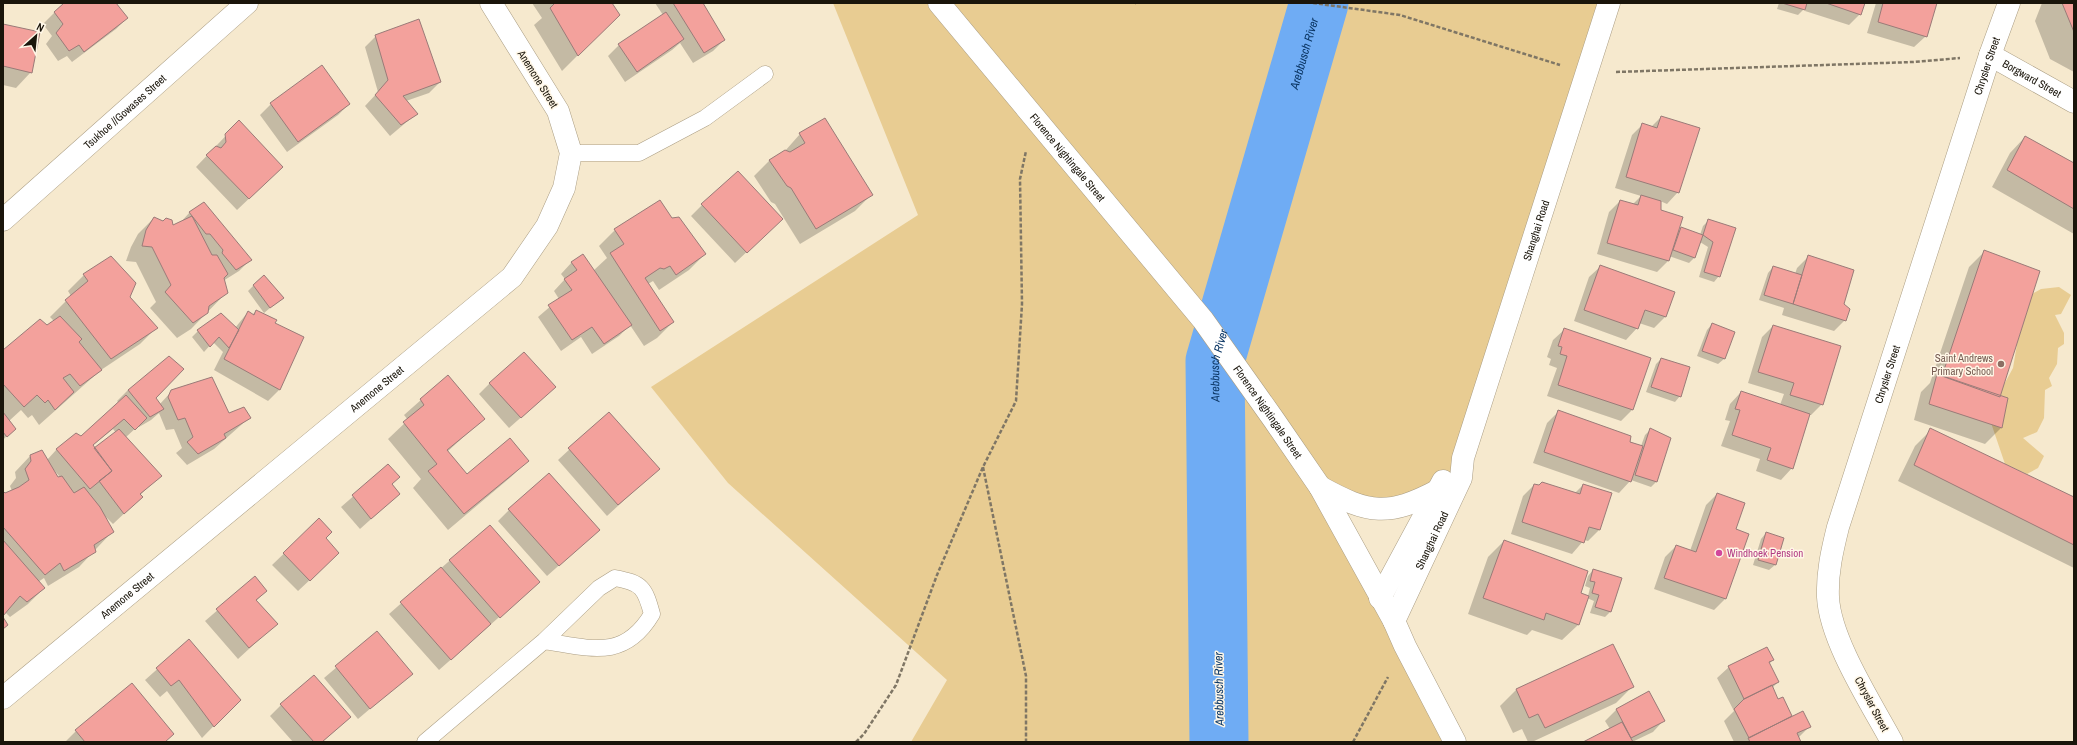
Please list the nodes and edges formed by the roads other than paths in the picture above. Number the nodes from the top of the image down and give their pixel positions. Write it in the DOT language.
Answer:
graph roads {
  1 [pos="247,3"];
  2 [pos="491,3"];
  3 [pos="939,3"];
  4 [pos="1610,3"];
  5 [pos="2009,3"];
  6 [pos="1990,54"];
  7 [pos="765,74"];
  8 [pos="2074,102"];
  9 [pos="571,153"];
  10 [pos="3,220"];
  11 [pos="1463,458"];
  12 [pos="1320,487"];
  13 [pos="1439,490"];
  14 [pos="1380,598"];
  15 [pos="1394,621"];
  16 [pos="544,641"];
  17 [pos="3,698"];
  18 [pos="425,742"];
  19 [pos="1455,742"];
  20 [pos="1892,742"];
  1 -- 10 [label="street, Tsukhoe //Gowases Street"];
  2 -- 9 [label="street, Anemone Street"];
  3 -- 12 [label="street, Florence Nightingale Street"];
  4 -- 11 [label="street, Shanghai Road"];
  5 -- 6 [label="street, Chrysler Street"];
  6 -- 8 [label="street, Borgward Street"];
  6 -- 20 [label="street, Chrysler Street"];
  7 -- 9 [label="lane"];
  9 -- 17 [label="street, Anemone Street"];
  11 -- 13 [label="street, Shanghai Road"];
  11 -- 15 [label="street, Shanghai Road"];
  12 -- 13 [label="street"];
  12 -- 14 [label="street, Florence Nightingale Street"];
  13 -- 14 [label="street, Shanghai Road"];
  14 -- 15 [label="street, Florence Nightingale Street"];
  15 -- 19 [label="street, Florence Nightingale Street"];
  16 -- 16 [label="lane"];
  16 -- 18 [label="lane"];
}
